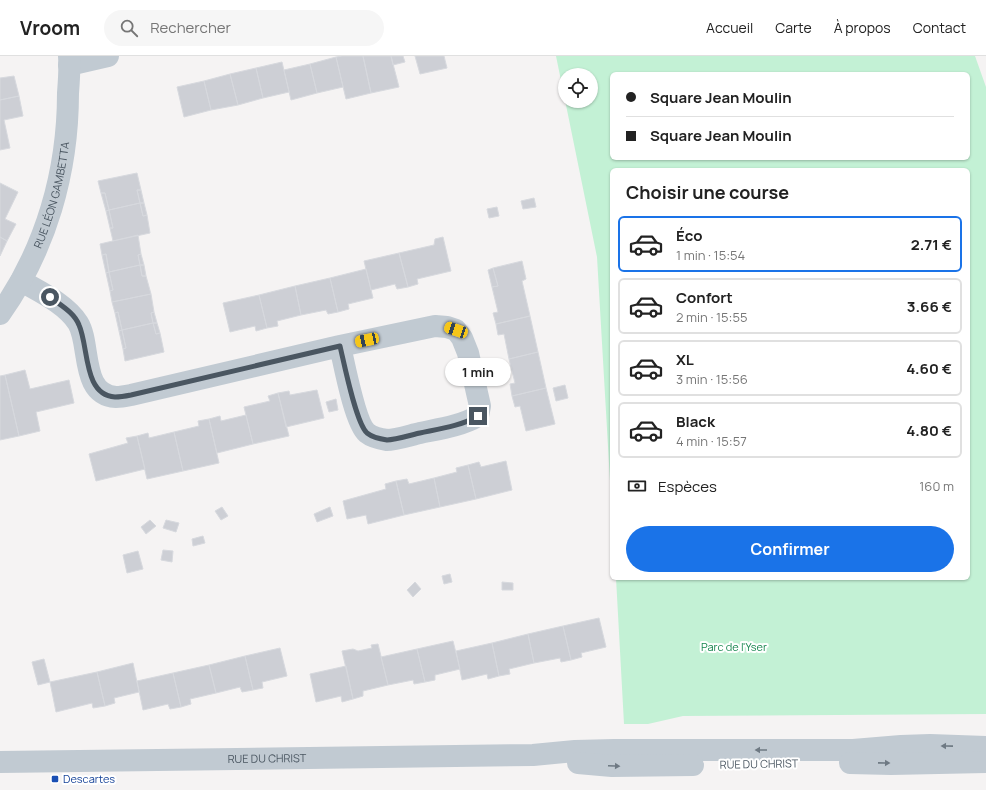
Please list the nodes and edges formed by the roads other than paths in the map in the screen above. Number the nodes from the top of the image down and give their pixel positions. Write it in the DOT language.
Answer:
graph roads {
  1 [pos="108,56"];
  2 [pos="69,61"];
  3 [pos="21,281"];
  4 [pos="0,314"];
  5 [pos="340,346"];
  6 [pos="986,747"];
  7 [pos="534,755"];
  8 [pos="0,762"];
  9 [pos="986,762"];
  1 -- 2 [label="street"];
  2 -- 3 [label="street, RUE LÉON GAMBETTA"];
  3 -- 4 [label="street, RUE LÉON GAMBETTA"];
  3 -- 5 [label="street"];
  5 -- 5 [label="street"];
  6 -- 7 [label="street, RUE DU CHRIST, one-way"];
  7 -- 8 [label="street, RUE DU CHRIST"];
  7 -- 9 [label="street, RUE DU CHRIST, one-way"];
}
